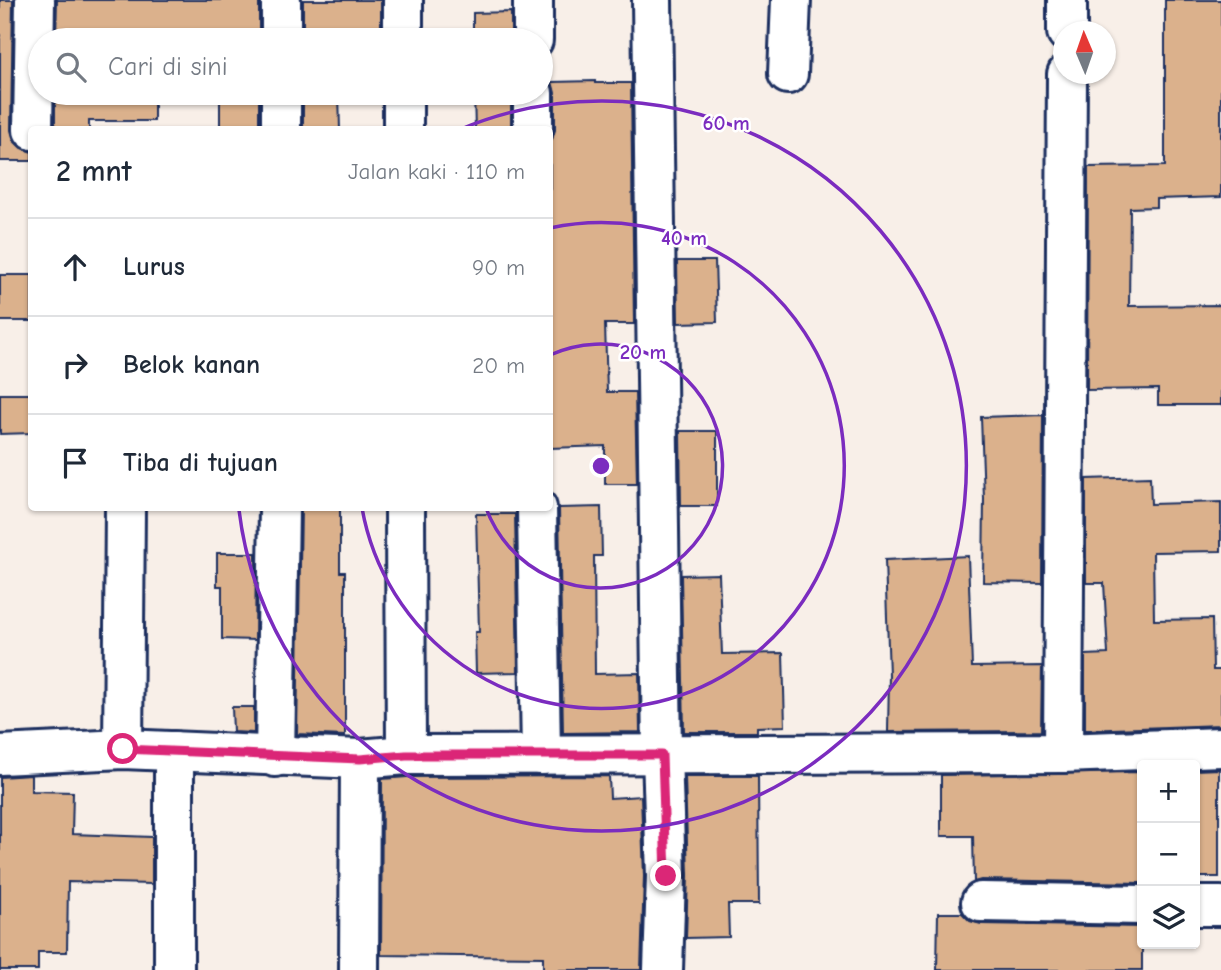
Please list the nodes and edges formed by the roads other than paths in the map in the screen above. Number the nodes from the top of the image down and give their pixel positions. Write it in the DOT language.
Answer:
graph roads {
  1 [pos="35,0"];
  2 [pos="281,0"];
  3 [pos="403,0"];
  4 [pos="533,0"];
  5 [pos="652,0"];
  6 [pos="791,0"];
  7 [pos="1067,0"];
  8 [pos="1067,21"];
  9 [pos="35,28"];
  10 [pos="281,28"];
  11 [pos="403,28"];
  12 [pos="533,28"];
  13 [pos="788,74"];
  14 [pos="1067,84"];
  15 [pos="33,105"];
  16 [pos="281,105"];
  17 [pos="403,105"];
  18 [pos="533,105"];
  19 [pos="33,126"];
  20 [pos="281,126"];
  21 [pos="403,126"];
  22 [pos="533,126"];
  23 [pos="125,511"];
  24 [pos="279,511"];
  25 [pos="405,511"];
  26 [pos="537,511"];
  27 [pos="1221,747"];
  28 [pos="123,749"];
  29 [pos="174,751"];
  30 [pos="1063,753"];
  31 [pos="0,755"];
  32 [pos="406,755"];
  33 [pos="541,755"];
  34 [pos="662,755"];
  35 [pos="275,757"];
  36 [pos="360,759"];
  37 [pos="981,902"];
  38 [pos="1137,905"];
  39 [pos="1200,906"];
  40 [pos="1221,906"];
  41 [pos="174,970"];
  42 [pos="359,970"];
  43 [pos="663,970"];
  1 -- 9 [label="street"];
  2 -- 10 [label="street"];
  3 -- 11 [label="street"];
  4 -- 12 [label="street"];
  5 -- 34 [label="street"];
  6 -- 13 [label="street"];
  7 -- 8 [label="street"];
  14 -- 30 [label="street"];
  15 -- 19 [label="street"];
  16 -- 20 [label="street"];
  17 -- 21 [label="street"];
  18 -- 22 [label="street"];
  23 -- 28 [label="street"];
  24 -- 35 [label="street"];
  25 -- 32 [label="street"];
  26 -- 33 [label="street"];
  27 -- 30 [label="street"];
  28 -- 29 [label="street"];
  28 -- 31 [label="street"];
  29 -- 35 [label="street"];
  29 -- 41 [label="street"];
  30 -- 34 [label="street"];
  32 -- 33 [label="street"];
  32 -- 36 [label="street"];
  33 -- 34 [label="street"];
  34 -- 43 [label="street"];
  35 -- 36 [label="street"];
  36 -- 42 [label="street"];
  37 -- 38 [label="street"];
  39 -- 40 [label="street"];
}
